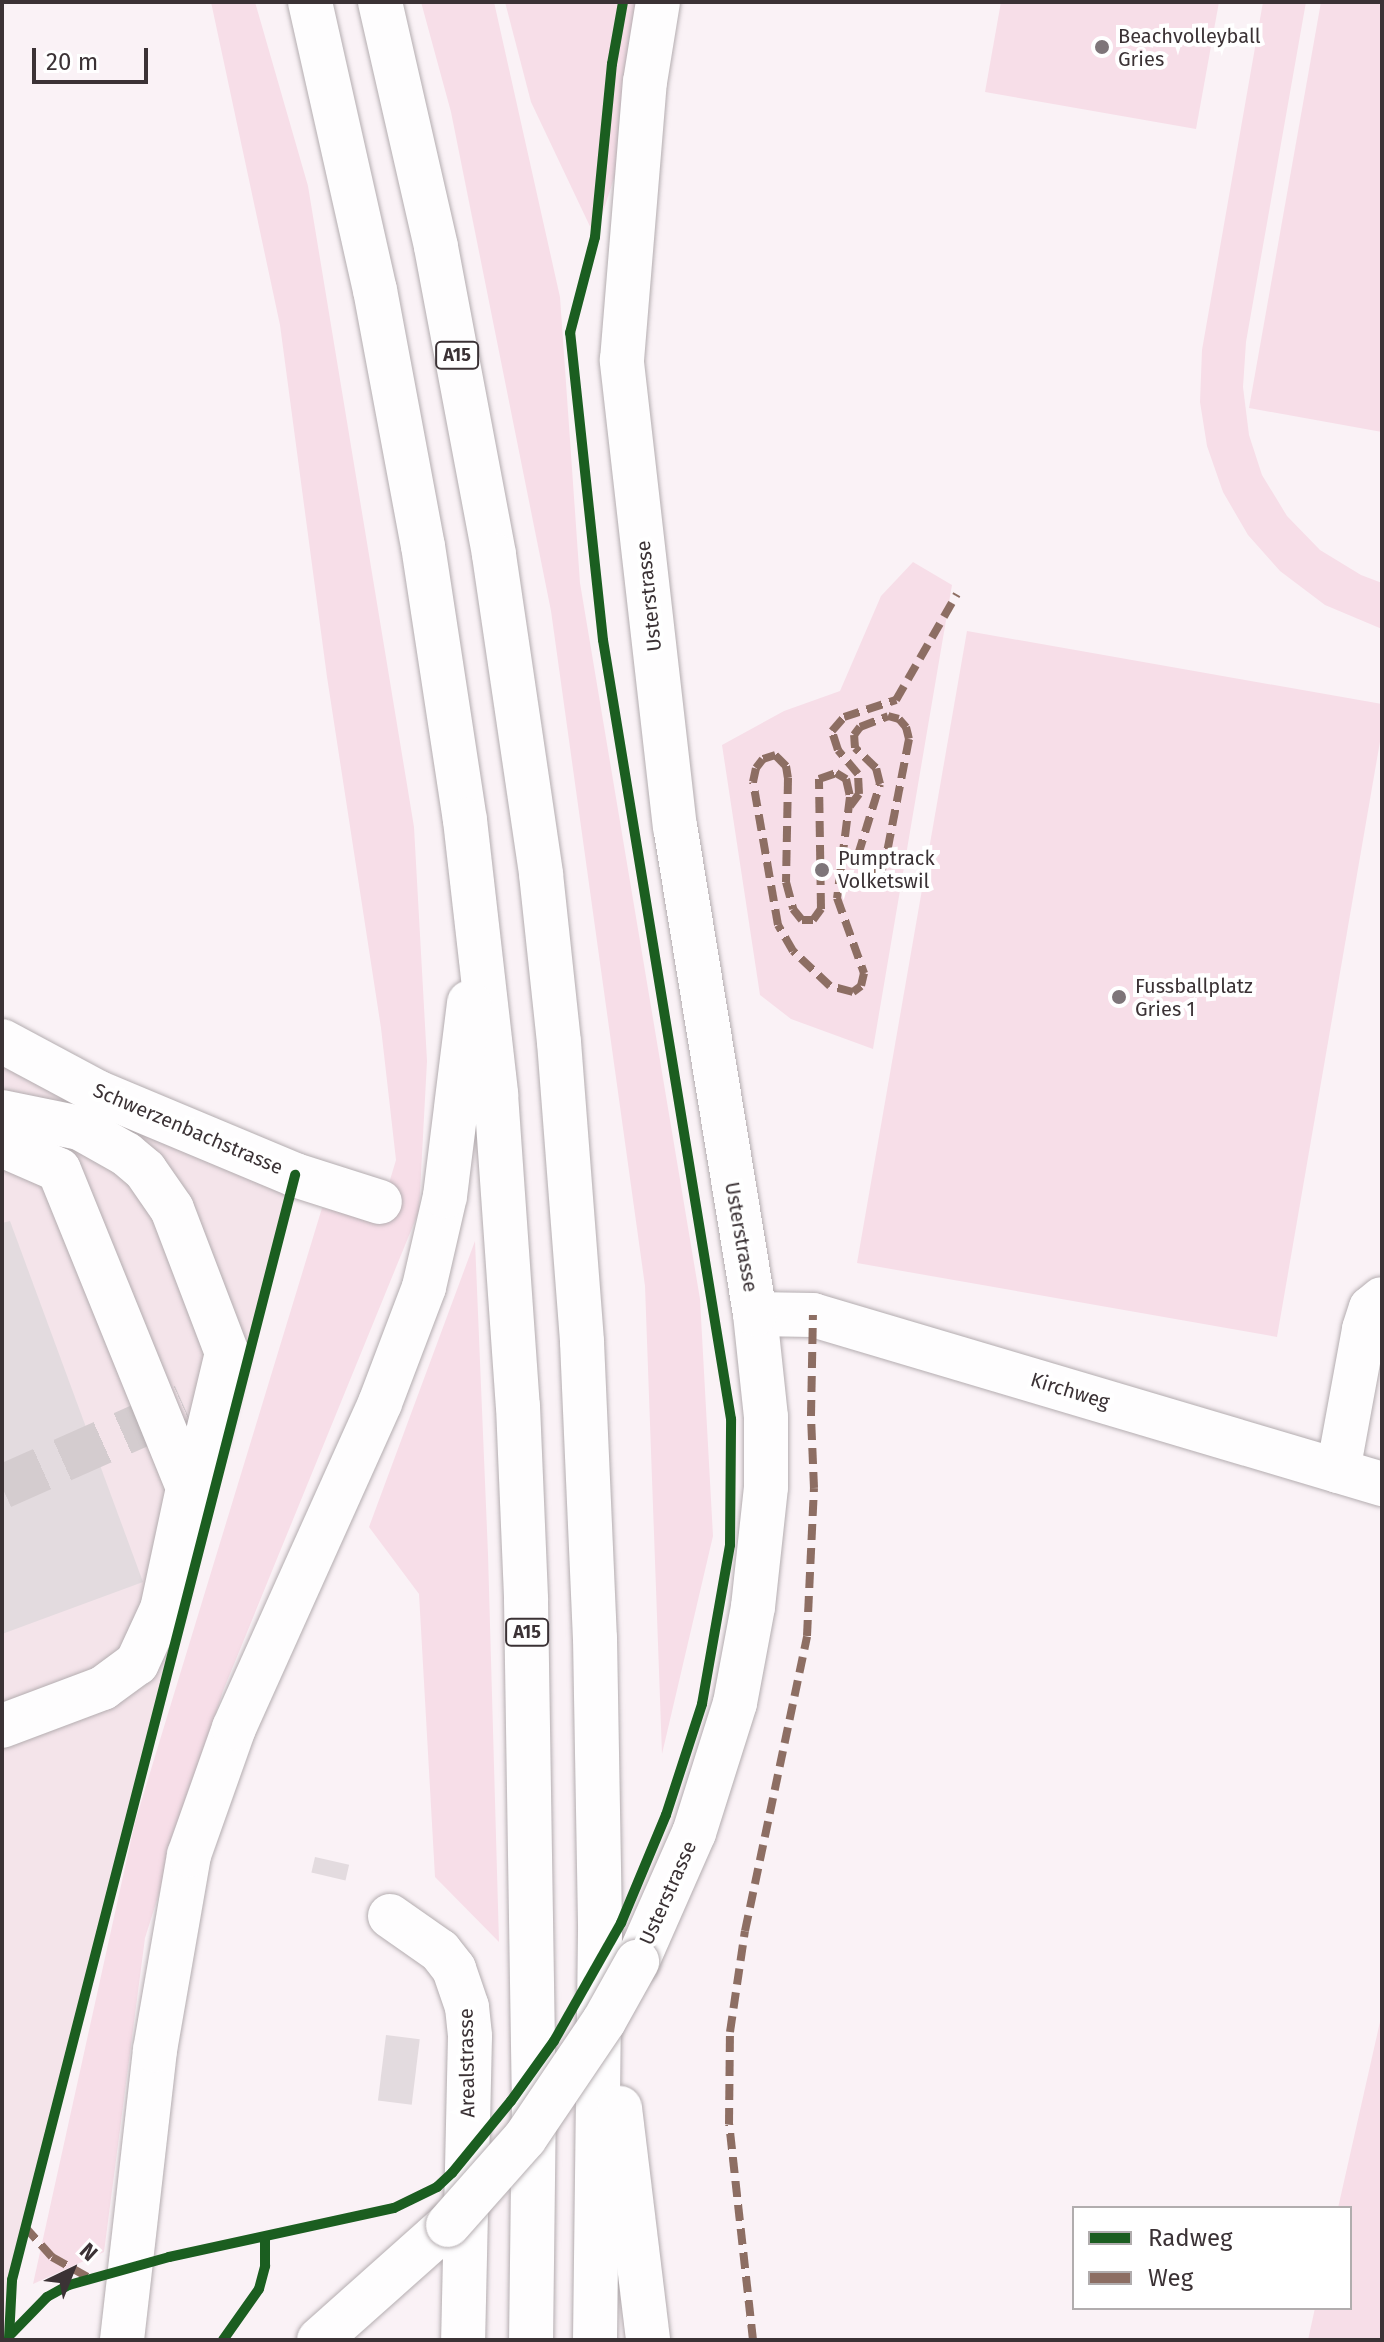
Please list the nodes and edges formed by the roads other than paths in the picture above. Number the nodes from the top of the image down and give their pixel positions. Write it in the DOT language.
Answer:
graph roads {
  1 [pos="310,2"];
  2 [pos="380,2"];
  3 [pos="658,2"];
  4 [pos="478,925"];
  5 [pos="2,1041"];
  6 [pos="2,1112"];
  7 [pos="2,1145"];
  8 [pos="126,1154"];
  9 [pos="380,1202"];
  10 [pos="1382,1299"];
  11 [pos="755,1314"];
  12 [pos="184,1406"];
  13 [pos="1338,1471"];
  14 [pos="1382,1484"];
  15 [pos="188,1488"];
  16 [pos="2,1726"];
  17 [pos="390,1916"];
  18 [pos="600,1931"];
  19 [pos="122,2340"];
  20 [pos="319,2340"];
  21 [pos="463,2340"];
  22 [pos="531,2340"];
  23 [pos="595,2340"];
  24 [pos="648,2340"];
  1 -- 4 [label="main road, A15"];
  2 -- 18 [label="main road, A15"];
  3 -- 11 [label="main road, Usterstrasse"];
  4 -- 19 [label="main road"];
  4 -- 22 [label="main road, A15"];
  5 -- 9 [label="main road, Schwerzenbachstrasse"];
  6 -- 8 [label="main road"];
  7 -- 15 [label="main road"];
  8 -- 12 [label="main road"];
  8 -- 15 [label="main road"];
  10 -- 13 [label="main road"];
  11 -- 13 [label="main road, Kirchweg"];
  11 -- 20 [label="main road, Usterstrasse, bridge"];
  13 -- 14 [label="main road, Kirchweg"];
  15 -- 16 [label="main road"];
  17 -- 21 [label="main road, Arealstrasse"];
  18 -- 23 [label="main road, A15"];
  18 -- 24 [label="main road"];
}
